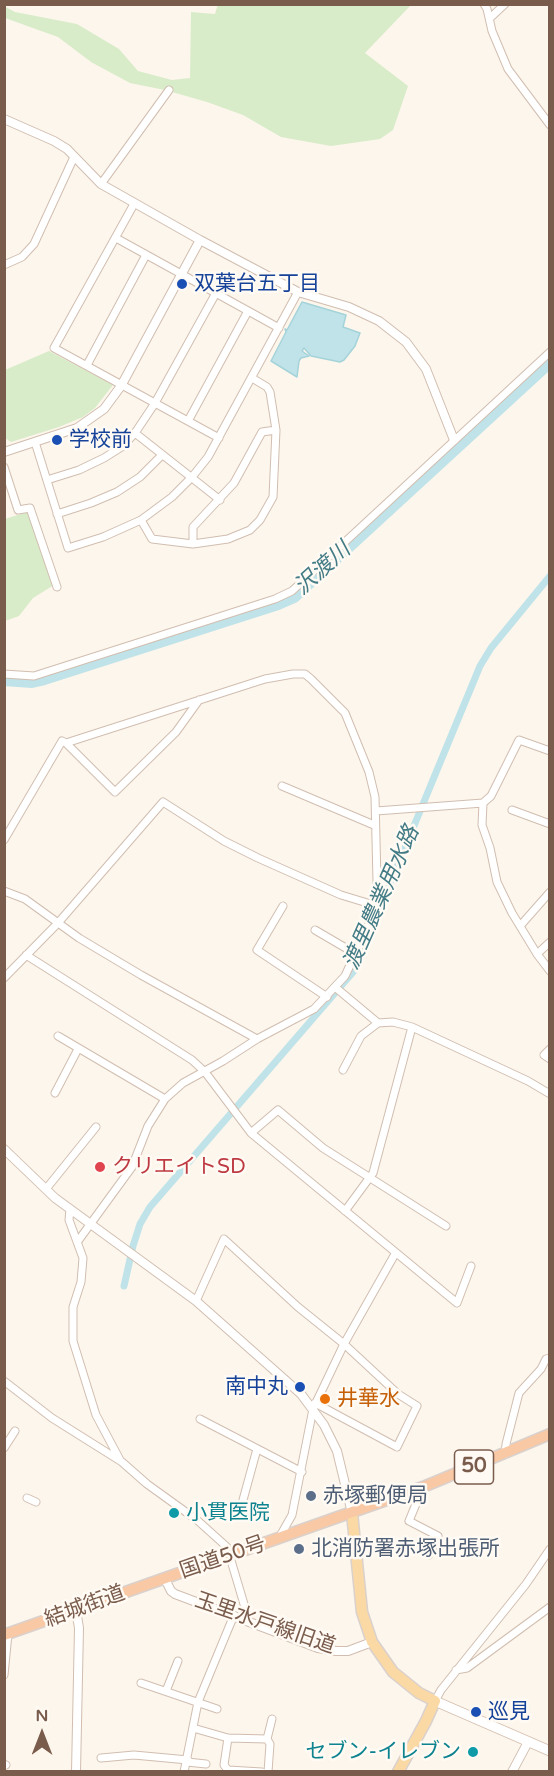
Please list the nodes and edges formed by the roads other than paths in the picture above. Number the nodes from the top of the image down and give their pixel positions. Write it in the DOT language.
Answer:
graph roads {
  1 [pos="484,4"];
  2 [pos="504,4"];
  3 [pos="490,18"];
  4 [pos="169,90"];
  5 [pos="5,121"];
  6 [pos="549,125"];
  7 [pos="74,157"];
  8 [pos="101,184"];
  9 [pos="134,204"];
  10 [pos="116,238"];
  11 [pos="200,240"];
  12 [pos="146,255"];
  13 [pos="4,265"];
  14 [pos="182,274"];
  15 [pos="298,292"];
  16 [pos="216,293"];
  17 [pos="248,311"];
  18 [pos="279,328"];
  19 [pos="549,352"];
  20 [pos="87,365"];
  21 [pos="252,378"];
  22 [pos="121,386"];
  23 [pos="155,403"];
  24 [pos="188,421"];
  25 [pos="276,430"];
  26 [pos="135,433"];
  27 [pos="219,438"];
  28 [pos="454,440"];
  29 [pos="34,442"];
  30 [pos="4,452"];
  31 [pos="162,455"];
  32 [pos="4,467"];
  33 [pos="192,477"];
  34 [pos="47,480"];
  35 [pos="8,493"];
  36 [pos="220,500"];
  37 [pos="57,514"];
  38 [pos="141,520"];
  39 [pos="193,544"];
  40 [pos="57,587"];
  41 [pos="4,674"];
  42 [pos="198,700"];
  43 [pos="66,743"];
  44 [pos="549,751"];
  45 [pos="282,786"];
  46 [pos="483,803"];
  47 [pos="512,810"];
  48 [pos="376,811"];
  49 [pos="549,824"];
  50 [pos="374,825"];
  51 [pos="4,840"];
  52 [pos="4,891"];
  53 [pos="549,892"];
  54 [pos="374,905"];
  55 [pos="283,906"];
  56 [pos="58,923"];
  57 [pos="520,926"];
  58 [pos="315,930"];
  59 [pos="549,942"];
  60 [pos="356,954"];
  61 [pos="537,954"];
  62 [pos="26,955"];
  63 [pos="549,971"];
  64 [pos="4,978"];
  65 [pos="337,989"];
  66 [pos="327,997"];
  67 [pos="378,1023"];
  68 [pos="412,1028"];
  69 [pos="58,1036"];
  70 [pos="257,1039"];
  71 [pos="78,1049"];
  72 [pos="549,1049"];
  73 [pos="549,1059"];
  74 [pos="343,1070"];
  75 [pos="205,1072"];
  76 [pos="56,1093"];
  77 [pos="549,1094"];
  78 [pos="165,1099"];
  79 [pos="96,1127"];
  80 [pos="251,1133"];
  81 [pos="4,1149"];
  82 [pos="370,1178"];
  83 [pos="46,1189"];
  84 [pos="70,1209"];
  85 [pos="345,1211"];
  86 [pos="91,1223"];
  87 [pos="446,1226"];
  88 [pos="78,1241"];
  89 [pos="395,1254"];
  90 [pos="471,1266"];
  91 [pos="196,1301"];
  92 [pos="345,1344"];
  93 [pos="549,1358"];
  94 [pos="4,1381"];
  95 [pos="314,1406"];
  96 [pos="200,1419"];
  97 [pos="15,1431"];
  98 [pos="549,1434"];
  99 [pos="4,1448"];
  100 [pos="257,1449"];
  101 [pos="505,1454"];
  102 [pos="122,1462"];
  103 [pos="302,1472"];
  104 [pos="423,1487"];
  105 [pos="27,1498"];
  106 [pos="243,1500"];
  107 [pos="36,1502"];
  108 [pos="352,1513"];
  109 [pos="279,1538"];
  110 [pos="549,1549"];
  111 [pos="429,1555"];
  112 [pos="229,1556"];
  113 [pos="165,1578"];
  114 [pos="549,1607"];
  115 [pos="76,1610"];
  116 [pos="234,1615"];
  117 [pos="249,1621"];
  118 [pos="6,1634"];
  119 [pos="372,1642"];
  120 [pos="178,1660"];
  121 [pos="456,1670"];
  122 [pos="4,1675"];
  123 [pos="141,1683"];
  124 [pos="166,1691"];
  125 [pos="435,1701"];
  126 [pos="198,1702"];
  127 [pos="216,1709"];
  128 [pos="272,1719"];
  129 [pos="193,1728"];
  130 [pos="228,1738"];
  131 [pos="267,1739"];
  132 [pos="528,1742"];
  133 [pos="549,1751"];
  134 [pos="101,1758"];
  135 [pos="187,1761"];
  136 [pos="206,1764"];
  137 [pos="76,1772"];
  138 [pos="184,1772"];
  139 [pos="262,1772"];
  140 [pos="268,1772"];
  141 [pos="398,1772"];
  142 [pos="512,1772"];
  1 -- 3 [label="street"];
  2 -- 3 [label="street"];
  3 -- 6 [label="street"];
  4 -- 8 [label="street"];
  5 -- 7 [label="street"];
  7 -- 8 [label="street"];
  7 -- 13 [label="street"];
  8 -- 9 [label="street"];
  9 -- 10 [label="street"];
  9 -- 11 [label="street"];
  10 -- 12 [label="street"];
  10 -- 20 [label="street"];
  11 -- 14 [label="street"];
  11 -- 15 [label="street"];
  12 -- 14 [label="street"];
  12 -- 20 [label="street"];
  14 -- 16 [label="street"];
  14 -- 22 [label="street"];
  15 -- 18 [label="street"];
  15 -- 28 [label="street"];
  16 -- 17 [label="street"];
  16 -- 23 [label="street"];
  17 -- 18 [label="street"];
  17 -- 24 [label="street"];
  18 -- 21 [label="street"];
  19 -- 28 [label="street"];
  20 -- 22 [label="street"];
  21 -- 25 [label="street"];
  21 -- 27 [label="street"];
  22 -- 23 [label="street"];
  22 -- 29 [label="street"];
  23 -- 24 [label="street"];
  23 -- 26 [label="street"];
  24 -- 27 [label="street"];
  25 -- 36 [label="street"];
  25 -- 39 [label="street"];
  26 -- 31 [label="street"];
  26 -- 34 [label="street"];
  27 -- 33 [label="street"];
  28 -- 41 [label="street"];
  29 -- 30 [label="street"];
  29 -- 34 [label="street"];
  31 -- 33 [label="street"];
  31 -- 37 [label="street"];
  32 -- 35 [label="street"];
  33 -- 36 [label="street"];
  33 -- 38 [label="street"];
  34 -- 37 [label="street"];
  35 -- 40 [label="street"];
  36 -- 39 [label="street"];
  37 -- 38 [label="street"];
  38 -- 39 [label="street"];
  42 -- 43 [label="street"];
  42 -- 43 [label="street"];
  42 -- 48 [label="street"];
  43 -- 51 [label="street"];
  44 -- 46 [label="street"];
  45 -- 50 [label="street"];
  46 -- 48 [label="street"];
  46 -- 57 [label="street"];
  47 -- 49 [label="street"];
  48 -- 50 [label="street"];
  50 -- 54 [label="street"];
  52 -- 56 [label="street"];
  53 -- 57 [label="street"];
  54 -- 56 [label="street"];
  54 -- 60 [label="street"];
  55 -- 66 [label="street"];
  56 -- 62 [label="street"];
  56 -- 70 [label="street"];
  57 -- 61 [label="street"];
  58 -- 60 [label="street"];
  59 -- 61 [label="street"];
  60 -- 65 [label="street"];
  61 -- 63 [label="street"];
  62 -- 64 [label="street"];
  62 -- 75 [label="street"];
  65 -- 66 [label="street"];
  65 -- 67 [label="street"];
  66 -- 70 [label="street"];
  67 -- 68 [label="street"];
  67 -- 74 [label="street"];
  68 -- 77 [label="street"];
  68 -- 82 [label="street"];
  69 -- 71 [label="street"];
  70 -- 75 [label="street"];
  71 -- 76 [label="street"];
  71 -- 78 [label="street"];
  72 -- 73 [label="street"];
  75 -- 78 [label="street"];
  75 -- 80 [label="street"];
  78 -- 86 [label="street"];
  79 -- 83 [label="street"];
  80 -- 82 [label="street"];
  80 -- 85 [label="street"];
  81 -- 83 [label="street"];
  82 -- 85 [label="street"];
  82 -- 87 [label="street"];
  83 -- 84 [label="street"];
  84 -- 86 [label="street"];
  84 -- 88 [label="street"];
  85 -- 89 [label="street"];
  86 -- 88 [label="street"];
  86 -- 91 [label="street"];
  88 -- 102 [label="street"];
  89 -- 90 [label="street"];
  89 -- 92 [label="street"];
  91 -- 92 [label="street"];
  91 -- 95 [label="street"];
  92 -- 95 [label="street"];
  92 -- 95 [label="street"];
  93 -- 101 [label="street"];
  94 -- 102 [label="street"];
  95 -- 103 [label="street"];
  95 -- 108 [label="street"];
  96 -- 100 [label="street"];
  97 -- 99 [label="street"];
  98 -- 101 [label="highway, 国道50号 / 50"];
  100 -- 103 [label="street"];
  100 -- 106 [label="street"];
  101 -- 104 [label="highway, 国道50号 / 50"];
  102 -- 112 [label="street"];
  103 -- 109 [label="street"];
  104 -- 108 [label="highway, 国道50号 / 50"];
  104 -- 111 [label="street"];
  105 -- 107 [label="street"];
  108 -- 109 [label="highway, 国道50号 / 50"];
  108 -- 119 [label="main road"];
  109 -- 112 [label="highway, 国道50号 / 50"];
  110 -- 121 [label="street"];
  112 -- 113 [label="highway, 国道50号 / 50"];
  112 -- 117 [label="street"];
  113 -- 115 [label="highway, 結城街道 / 50"];
  113 -- 116 [label="street, 玉里水戸線旧道"];
  114 -- 121 [label="street"];
  115 -- 118 [label="highway, 結城街道 / 50"];
  115 -- 137 [label="street"];
  116 -- 117 [label="street, 玉里水戸線旧道"];
  116 -- 126 [label="street"];
  117 -- 119 [label="street, 玉里水戸線旧道"];
  118 -- 122 [label="street"];
  119 -- 125 [label="main road"];
  120 -- 124 [label="street"];
  121 -- 125 [label="street"];
  123 -- 124 [label="street"];
  124 -- 126 [label="street"];
  125 -- 132 [label="main road"];
  125 -- 141 [label="main road"];
  126 -- 127 [label="street"];
  126 -- 129 [label="street"];
  128 -- 131 [label="street"];
  129 -- 130 [label="street"];
  129 -- 135 [label="street"];
  130 -- 131 [label="street"];
  130 -- 139 [label="street"];
  131 -- 140 [label="street"];
  132 -- 133 [label="main road"];
  132 -- 142 [label="street"];
  134 -- 135 [label="street"];
  135 -- 136 [label="street"];
  135 -- 138 [label="street"];
}
